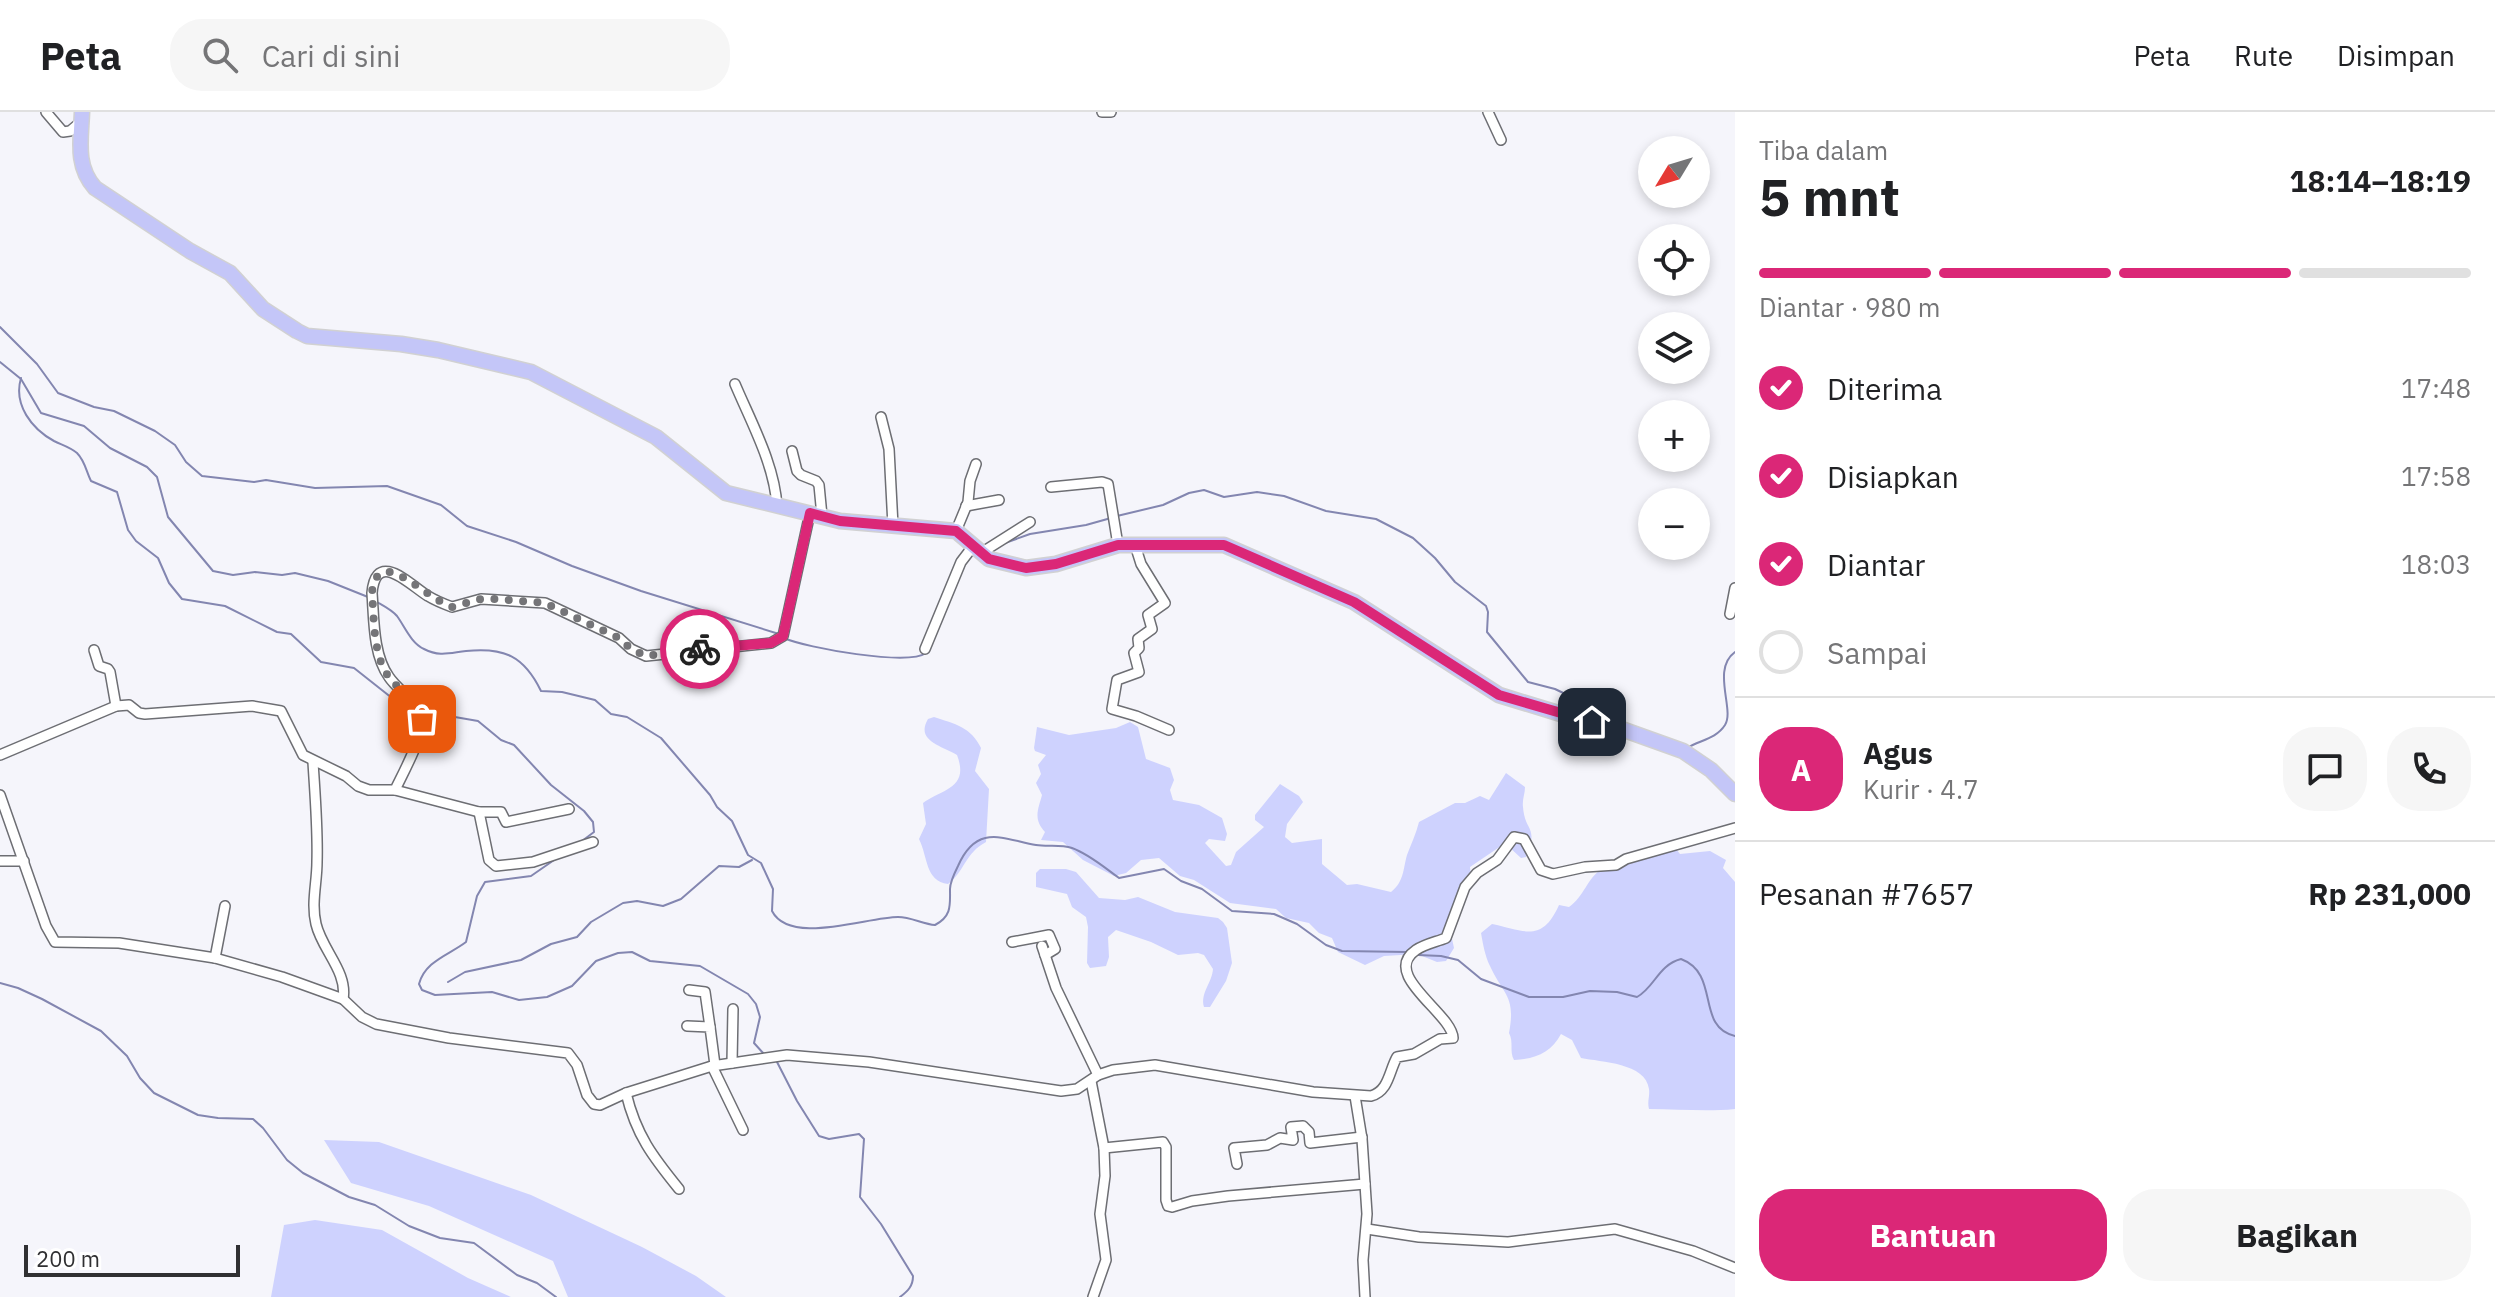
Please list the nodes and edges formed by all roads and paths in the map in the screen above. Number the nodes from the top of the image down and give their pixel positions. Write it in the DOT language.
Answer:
graph roads {
  1 [pos="46,112"];
  2 [pos="1102,112"];
  3 [pos="1111,112"];
  4 [pos="1488,112"];
  5 [pos="82,117"];
  6 [pos="1501,140"];
  7 [pos="735,384"];
  8 [pos="881,417"];
  9 [pos="792,451"];
  10 [pos="976,464"];
  11 [pos="1051,487"];
  12 [pos="999,500"];
  13 [pos="966,506"];
  14 [pos="777,507"];
  15 [pos="816,514"];
  16 [pos="1030,522"];
  17 [pos="893,526"];
  18 [pos="956,531"];
  19 [pos="1118,545"];
  20 [pos="1135,545"];
  21 [pos="978,549"];
  22 [pos="1735,588"];
  23 [pos="1730,614"];
  24 [pos="925,649"];
  25 [pos="94,650"];
  26 [pos="116,706"];
  27 [pos="1169,730"];
  28 [pos="0,755"];
  29 [pos="313,762"];
  30 [pos="395,790"];
  31 [pos="1735,794"];
  32 [pos="0,795"];
  33 [pos="569,809"];
  34 [pos="479,812"];
  35 [pos="1735,828"];
  36 [pos="593,842"];
  37 [pos="0,861"];
  38 [pos="24,861"];
  39 [pos="225,906"];
  40 [pos="1012,942"];
  41 [pos="215,958"];
  42 [pos="689,990"];
  43 [pos="343,999"];
  44 [pos="733,1009"];
  45 [pos="687,1026"];
  46 [pos="710,1027"];
  47 [pos="732,1063"];
  48 [pos="714,1065"];
  49 [pos="1095,1078"];
  50 [pos="626,1093"];
  51 [pos="1355,1096"];
  52 [pos="743,1130"];
  53 [pos="1362,1137"];
  54 [pos="1104,1148"];
  55 [pos="1237,1164"];
  56 [pos="1365,1184"];
  57 [pos="679,1189"];
  58 [pos="1367,1229"];
  59 [pos="1735,1268"];
  60 [pos="1093,1297"];
  61 [pos="1365,1297"];
  1 -- 5 [label="street"];
  2 -- 3 [label="street"];
  4 -- 6 [label="street"];
  5 -- 14 [label="main road"];
  7 -- 14 [label="street"];
  8 -- 17 [label="street"];
  9 -- 15 [label="street"];
  10 -- 13 [label="street"];
  11 -- 19 [label="street"];
  12 -- 13 [label="street"];
  13 -- 18 [label="street"];
  14 -- 15 [label="main road"];
  15 -- 17 [label="main road"];
  15 -- 30 [label="street"];
  16 -- 21 [label="street"];
  17 -- 18 [label="main road"];
  18 -- 21 [label="main road"];
  19 -- 20 [label="main road"];
  19 -- 21 [label="main road"];
  20 -- 27 [label="street"];
  20 -- 31 [label="main road"];
  21 -- 24 [label="street"];
  22 -- 23 [label="street"];
  25 -- 26 [label="street"];
  26 -- 28 [label="street"];
  26 -- 29 [label="street"];
  29 -- 30 [label="street"];
  29 -- 43 [label="street"];
  30 -- 34 [label="street"];
  32 -- 38 [label="street"];
  33 -- 34 [label="street"];
  34 -- 36 [label="street"];
  35 -- 51 [label="street"];
  37 -- 38 [label="street"];
  38 -- 41 [label="street"];
  39 -- 41 [label="street"];
  40 -- 49 [label="street"];
  41 -- 43 [label="street"];
  42 -- 46 [label="street"];
  43 -- 50 [label="street"];
  44 -- 47 [label="street"];
  45 -- 46 [label="street"];
  46 -- 48 [label="street"];
  47 -- 48 [label="street"];
  47 -- 49 [label="street"];
  48 -- 50 [label="street"];
  48 -- 52 [label="street"];
  49 -- 51 [label="street"];
  49 -- 54 [label="street"];
  50 -- 57 [label="street"];
  51 -- 53 [label="street"];
  53 -- 55 [label="street"];
  53 -- 56 [label="street"];
  54 -- 56 [label="street"];
  54 -- 60 [label="street"];
  56 -- 58 [label="street"];
  58 -- 59 [label="street"];
  58 -- 61 [label="street"];
}
